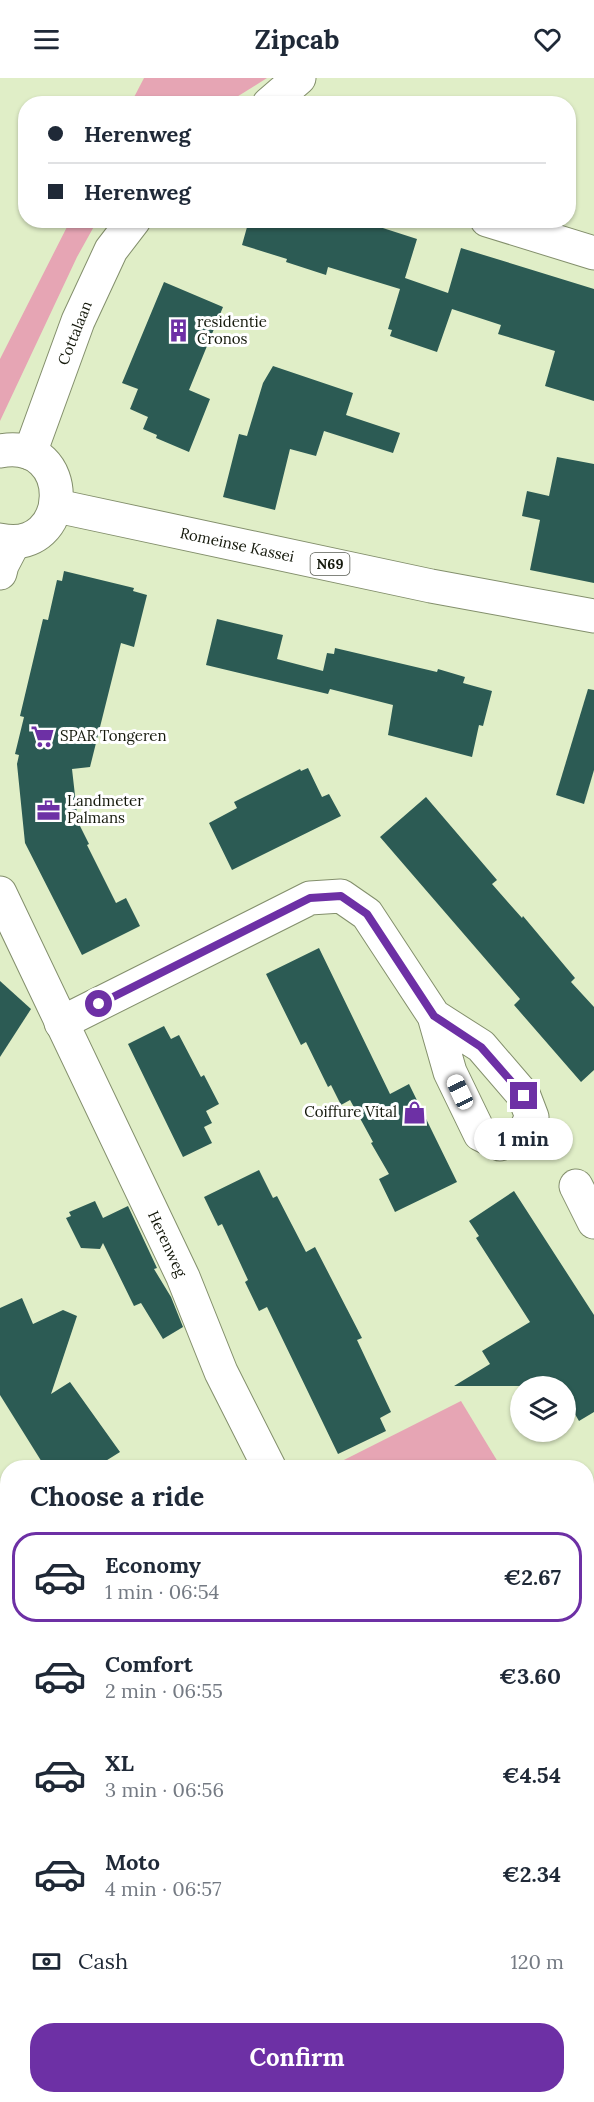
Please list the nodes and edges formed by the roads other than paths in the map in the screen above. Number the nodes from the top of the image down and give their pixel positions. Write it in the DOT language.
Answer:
graph roads {
  1 [pos="299,78"];
  2 [pos="278,96"];
  3 [pos="128,228"];
  4 [pos="513,228"];
  5 [pos="594,253"];
  6 [pos="15,452"];
  7 [pos="57,507"];
  8 [pos="7,541"];
  9 [pos="0,573"];
  10 [pos="594,616"];
  11 [pos="0,893"];
  12 [pos="434,1016"];
  13 [pos="61,1023"];
  14 [pos="576,1186"];
  15 [pos="594,1222"];
  16 [pos="265,1460"];
  1 -- 2 [label="street"];
  3 -- 6 [label="street, Cottalaan"];
  4 -- 5 [label="street"];
  6 -- 7 [label="street"];
  7 -- 8 [label="street"];
  7 -- 10 [label="street, Romeinse Kassei / N69"];
  8 -- 9 [label="street"];
  11 -- 13 [label="street, Herenweg"];
  12 -- 13 [label="street"];
  13 -- 16 [label="street, Herenweg"];
  14 -- 15 [label="street"];
}
